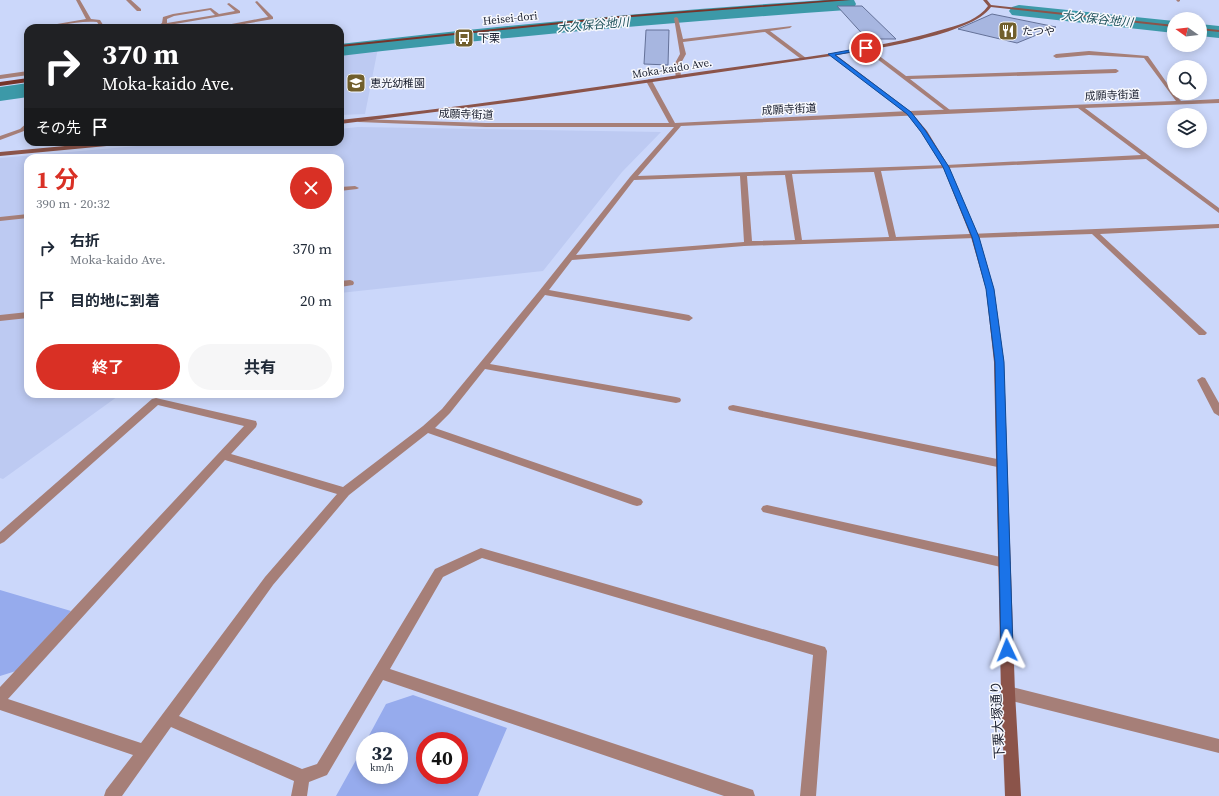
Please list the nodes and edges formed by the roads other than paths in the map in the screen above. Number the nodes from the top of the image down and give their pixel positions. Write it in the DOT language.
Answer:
graph roads {
  1 [pos="78,0"];
  2 [pos="128,0"];
  3 [pos="793,0"];
  4 [pos="849,0"];
  5 [pos="985,0"];
  6 [pos="257,2"];
  7 [pos="229,4"];
  8 [pos="990,6"];
  9 [pos="139,10"];
  10 [pos="218,16"];
  11 [pos="676,18"];
  12 [pos="90,20"];
  13 [pos="63,24"];
  14 [pos="100,24"];
  15 [pos="162,24"];
  16 [pos="172,24"];
  17 [pos="236,24"];
  18 [pos="1167,25"];
  19 [pos="790,27"];
  20 [pos="766,30"];
  21 [pos="1207,30"];
  22 [pos="1219,31"];
  23 [pos="344,41"];
  24 [pos="680,41"];
  25 [pos="344,46"];
  26 [pos="866,48"];
  27 [pos="831,54"];
  28 [pos="1056,56"];
  29 [pos="803,58"];
  30 [pos="1116,70"];
  31 [pos="24,74"];
  32 [pos="0,77"];
  33 [pos="678,77"];
  34 [pos="905,78"];
  35 [pos="24,81"];
  36 [pos="649,81"];
  37 [pos="0,84"];
  38 [pos="24,87"];
  39 [pos="0,90"];
  40 [pos="1219,101"];
  41 [pos="1180,103"];
  42 [pos="1078,106"];
  43 [pos="948,112"];
  44 [pos="909,113"];
  45 [pos="359,120"];
  46 [pos="344,122"];
  47 [pos="676,125"];
  48 [pos="24,128"];
  49 [pos="0,138"];
  50 [pos="85,146"];
  51 [pos="0,154"];
  52 [pos="1147,157"];
  53 [pos="946,167"];
  54 [pos="877,170"];
  55 [pos="788,173"];
  56 [pos="743,174"];
  57 [pos="632,178"];
  58 [pos="355,188"];
  59 [pos="344,189"];
  60 [pos="1219,211"];
  61 [pos="24,216"];
  62 [pos="0,218"];
  63 [pos="1219,226"];
  64 [pos="1093,231"];
  65 [pos="975,237"];
  66 [pos="893,239"];
  67 [pos="799,243"];
  68 [pos="748,244"];
  69 [pos="570,258"];
  70 [pos="350,283"];
  71 [pos="344,284"];
  72 [pos="543,292"];
  73 [pos="24,315"];
  74 [pos="0,318"];
  75 [pos="689,318"];
  76 [pos="1202,333"];
  77 [pos="484,366"];
  78 [pos="1202,380"];
  79 [pos="676,400"];
  80 [pos="733,408"];
  81 [pos="1219,413"];
  82 [pos="427,429"];
  83 [pos="223,455"];
  84 [pos="1002,464"];
  85 [pos="345,492"];
  86 [pos="637,502"];
  87 [pos="767,509"];
  88 [pos="0,539"];
  89 [pos="1005,563"];
  90 [pos="380,672"];
  91 [pos="1008,694"];
  92 [pos="0,697"];
  93 [pos="0,703"];
  94 [pos="169,719"];
  95 [pos="1219,746"];
  96 [pos="145,752"];
  97 [pos="302,777"];
  98 [pos="112,796"];
  99 [pos="299,796"];
  100 [pos="747,796"];
  101 [pos="808,796"];
  102 [pos="1014,796"];
  1 -- 12 [label="street"];
  2 -- 9 [label="street"];
  3 -- 23 [label="main road, Heisei-dori"];
  4 -- 25 [label="main road, Heisei-dori"];
  5 -- 8 [label="street"];
  6 -- 17 [label="street"];
  7 -- 10 [label="street"];
  8 -- 18 [label="street"];
  8 -- 26 [label="street, Moka-kaido Ave."];
  10 -- 15 [label="street"];
  10 -- 16 [label="street"];
  11 -- 24 [label="street"];
  12 -- 13 [label="street"];
  12 -- 14 [label="street"];
  19 -- 20 [label="street"];
  20 -- 24 [label="street"];
  20 -- 29 [label="street"];
  21 -- 22 [label="street"];
  24 -- 33 [label="street"];
  26 -- 27 [label="street, Moka-kaido Ave."];
  26 -- 34 [label="street"];
  27 -- 29 [label="street, Moka-kaido Ave."];
  27 -- 44 [label="street, 下栗大塚通り"];
  28 -- 41 [label="street"];
  29 -- 33 [label="street, Moka-kaido Ave."];
  30 -- 34 [label="street"];
  31 -- 32 [label="street"];
  33 -- 36 [label="street, Moka-kaido Ave."];
  34 -- 43 [label="street"];
  35 -- 37 [label="main road"];
  36 -- 45 [label="street, Moka-kaido Ave."];
  36 -- 47 [label="street"];
  38 -- 39 [label="main road"];
  40 -- 41 [label="street, 成願寺街道"];
  41 -- 42 [label="street, 成願寺街道"];
  42 -- 43 [label="street, 成願寺街道"];
  42 -- 52 [label="street"];
  43 -- 44 [label="street, 成願寺街道"];
  44 -- 47 [label="street, 成願寺街道"];
  44 -- 53 [label="street, 下栗大塚通り"];
  45 -- 46 [label="street, Moka-kaido Ave."];
  45 -- 47 [label="street, 成願寺街道"];
  47 -- 57 [label="street"];
  48 -- 49 [label="street"];
  50 -- 51 [label="street"];
  52 -- 53 [label="street"];
  52 -- 60 [label="street"];
  53 -- 54 [label="street"];
  53 -- 65 [label="street, 下栗大塚通り"];
  54 -- 55 [label="street"];
  54 -- 66 [label="street"];
  55 -- 56 [label="street"];
  55 -- 67 [label="street"];
  56 -- 57 [label="street"];
  56 -- 68 [label="street"];
  57 -- 69 [label="street"];
  58 -- 59 [label="street"];
  61 -- 62 [label="street"];
  63 -- 64 [label="street"];
  64 -- 65 [label="street"];
  64 -- 76 [label="street"];
  65 -- 66 [label="street"];
  65 -- 84 [label="street, 下栗大塚通り"];
  66 -- 67 [label="street"];
  67 -- 68 [label="street"];
  68 -- 69 [label="street"];
  69 -- 72 [label="street"];
  70 -- 71 [label="street"];
  72 -- 75 [label="street"];
  72 -- 77 [label="street"];
  73 -- 74 [label="street"];
  77 -- 79 [label="street"];
  77 -- 82 [label="street"];
  78 -- 81 [label="street"];
  80 -- 84 [label="street"];
  82 -- 85 [label="street"];
  82 -- 86 [label="street"];
  83 -- 85 [label="street"];
  83 -- 88 [label="street"];
  83 -- 92 [label="street"];
  84 -- 89 [label="street, 下栗大塚通り"];
  85 -- 94 [label="street"];
  87 -- 89 [label="street"];
  89 -- 91 [label="street, 下栗大塚通り"];
  90 -- 97 [label="street"];
  90 -- 100 [label="street"];
  90 -- 101 [label="street"];
  91 -- 95 [label="street"];
  91 -- 102 [label="street, 下栗大塚通り"];
  93 -- 96 [label="street"];
  94 -- 96 [label="street"];
  94 -- 97 [label="street"];
  96 -- 98 [label="street"];
  97 -- 99 [label="street"];
}
